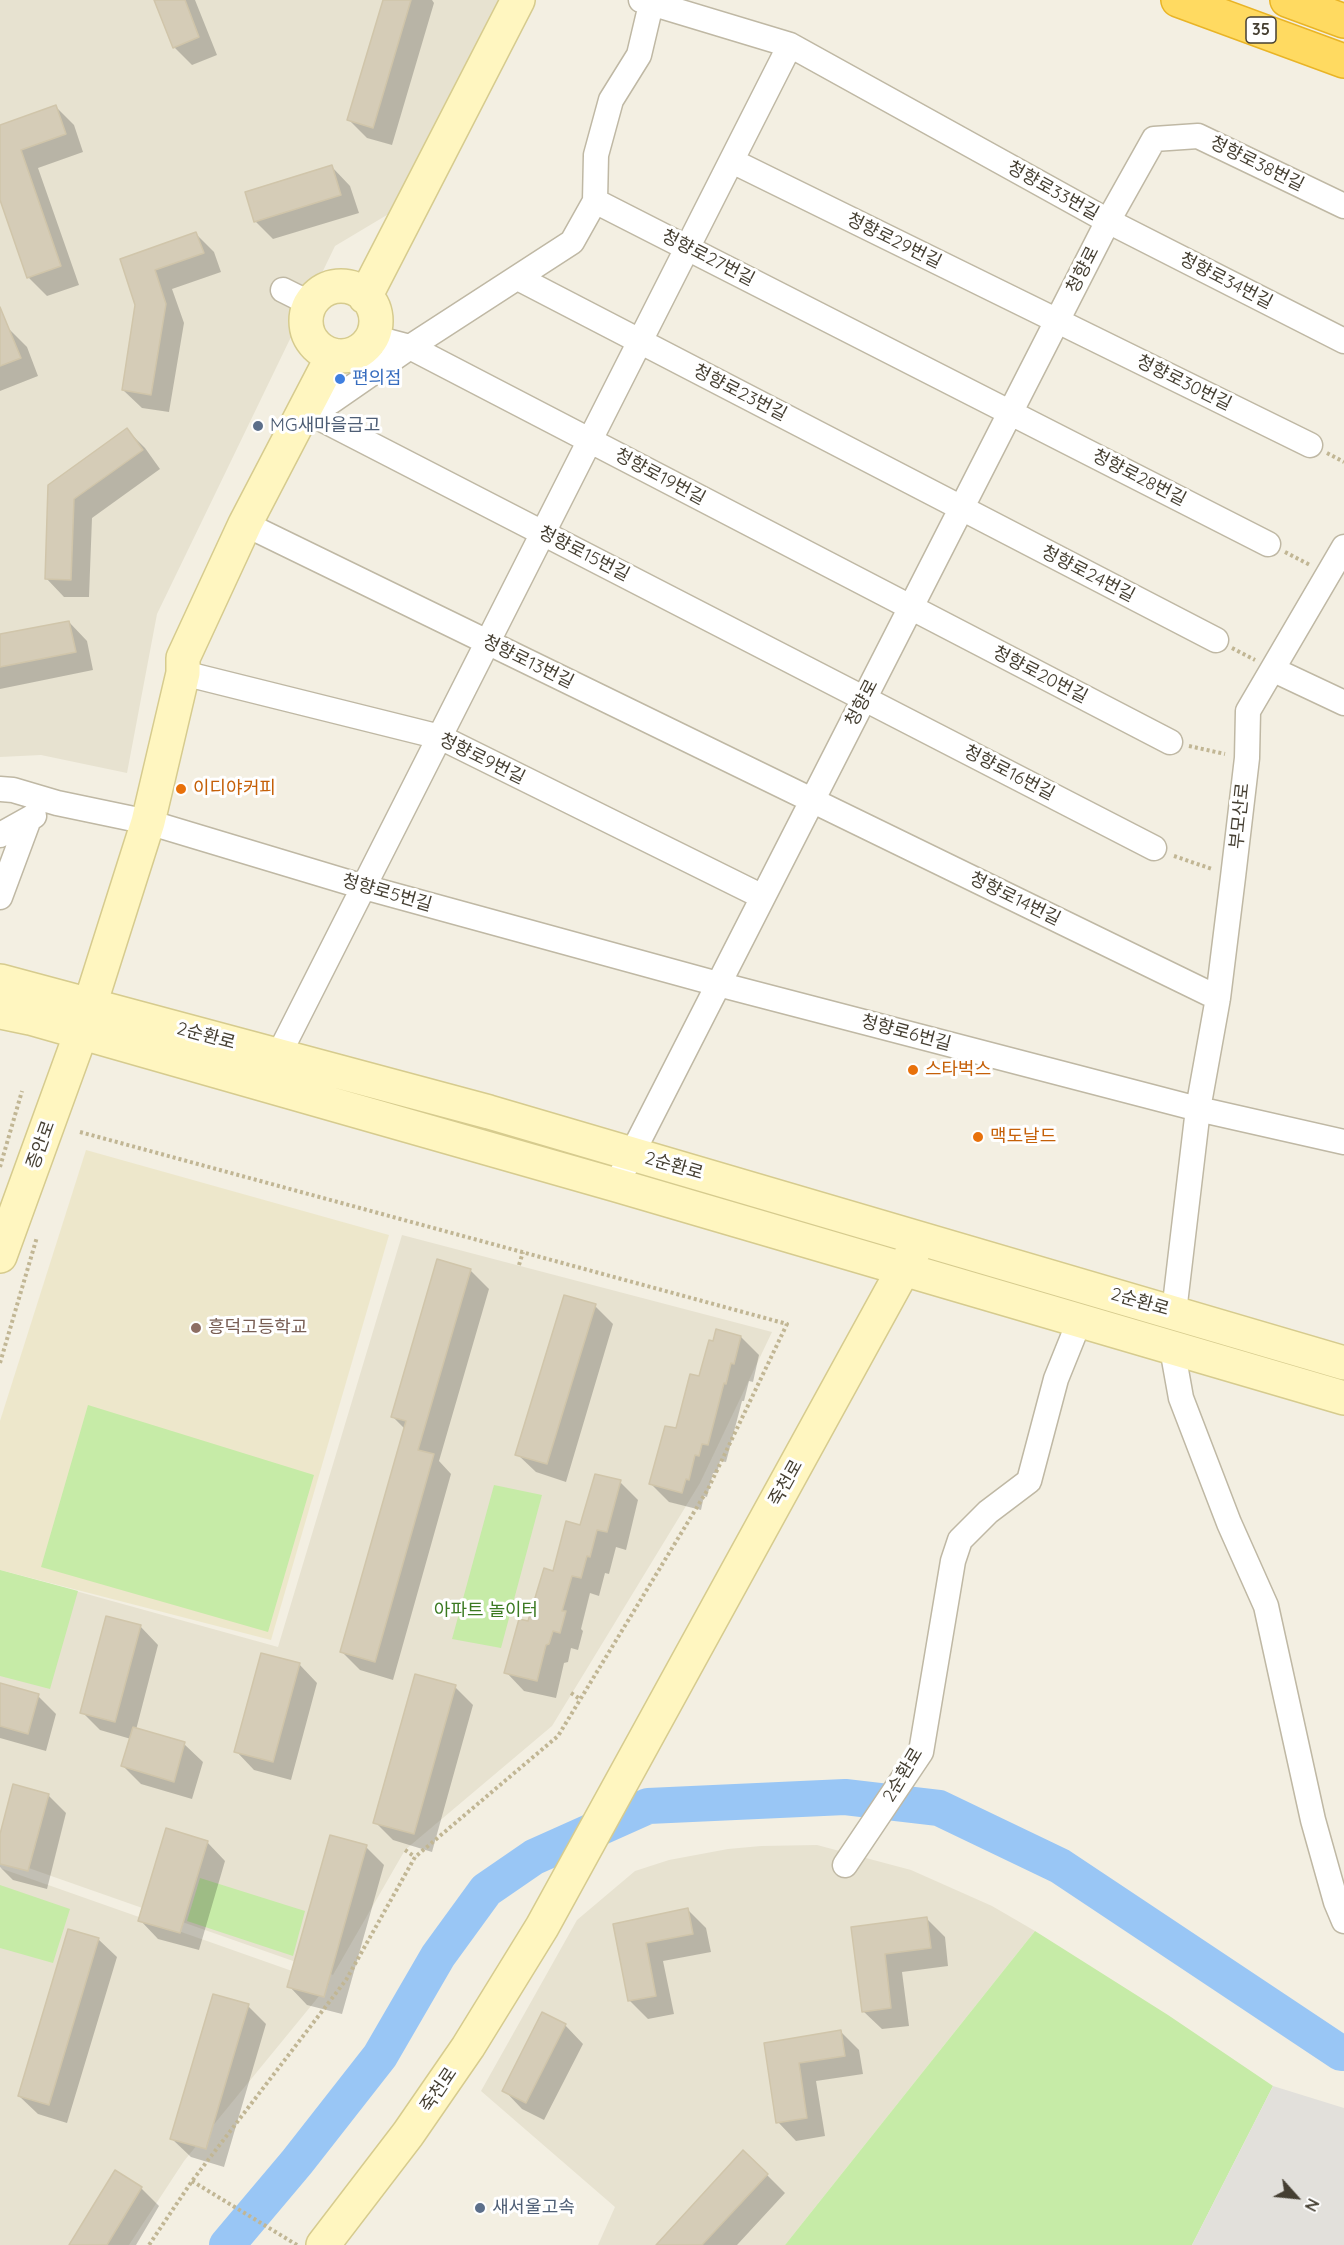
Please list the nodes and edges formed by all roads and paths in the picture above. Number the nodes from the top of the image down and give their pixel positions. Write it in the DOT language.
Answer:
graph roads {
  1 [pos="518,0"];
  2 [pos="1178,0"];
  3 [pos="1287,0"];
  4 [pos="648,1"];
  5 [pos="1344,21"];
  6 [pos="790,45"];
  7 [pos="1344,61"];
  8 [pos="732,161"];
  9 [pos="596,201"];
  10 [pos="1344,206"];
  11 [pos="1108,221"];
  12 [pos="687,248"];
  13 [pos="518,278"];
  14 [pos="365,297"];
  15 [pos="1057,321"];
  16 [pos="372,337"];
  17 [pos="640,341"];
  18 [pos="1344,341"];
  19 [pos="410,347"];
  20 [pos="333,355"];
  21 [pos="304,410"];
  22 [pos="1010,412"];
  23 [pos="590,440"];
  24 [pos="1310,445"];
  25 [pos="961,508"];
  26 [pos="244,524"];
  27 [pos="543,533"];
  28 [pos="1268,544"];
  29 [pos="1344,547"];
  30 [pos="1328,574"];
  31 [pos="910,607"];
  32 [pos="1216,640"];
  33 [pos="488,643"];
  34 [pos="1274,670"];
  35 [pos="183,673"];
  36 [pos="864,699"];
  37 [pos="1344,703"];
  38 [pos="440,737"];
  39 [pos="1170,742"];
  40 [pos="1247,758"];
  41 [pos="0,789"];
  42 [pos="812,800"];
  43 [pos="57,803"];
  44 [pos="29,819"];
  45 [pos="148,822"];
  46 [pos="0,835"];
  47 [pos="1154,848"];
  48 [pos="1233,877"];
  49 [pos="364,887"];
  50 [pos="0,897"];
  51 [pos="763,897"];
  52 [pos="0,981"];
  53 [pos="718,984"];
  54 [pos="1218,998"];
  55 [pos="0,1012"];
  56 [pos="86,1019"];
  57 [pos="278,1056"];
  58 [pos="22,1090"];
  59 [pos="1198,1109"];
  60 [pos="80,1132"];
  61 [pos="1344,1142"];
  62 [pos="632,1154"];
  63 [pos="0,1167"];
  64 [pos="616,1185"];
  65 [pos="920,1238"];
  66 [pos="523,1252"];
  67 [pos="0,1256"];
  68 [pos="519,1265"];
  69 [pos="903,1269"];
  70 [pos="1174,1312"];
  71 [pos="1079,1322"];
  72 [pos="1172,1348"];
  73 [pos="1344,1363"];
  74 [pos="1344,1398"];
  75 [pos="571,1693"];
  76 [pos="580,1699"];
  77 [pos="405,1850"];
  78 [pos="415,1857"];
  79 [pos="845,1864"];
  80 [pos="1344,1922"];
  81 [pos="192,2181"];
  82 [pos="149,2245"];
  83 [pos="297,2245"];
  84 [pos="323,2245"];
  1 -- 14 [label="main road"];
  2 -- 7 [label="highway, 35"];
  3 -- 5 [label="highway, 35"];
  4 -- 6 [label="street, 청향로33번길"];
  4 -- 9 [label="street"];
  6 -- 8 [label="street"];
  6 -- 11 [label="street, 청향로33번길"];
  8 -- 12 [label="street"];
  8 -- 15 [label="street, 청향로29번길"];
  9 -- 12 [label="street, 청향로27번길"];
  9 -- 13 [label="street"];
  10 -- 11 [label="street, 청향로38번길"];
  11 -- 15 [label="street, 청향로"];
  11 -- 18 [label="street, 청향로34번길"];
  12 -- 17 [label="street"];
  12 -- 22 [label="street, 청향로27번길"];
  13 -- 17 [label="street, 청향로23번길"];
  13 -- 19 [label="street"];
  14 -- 16 [label="main road"];
  14 -- 20 [label="main road"];
  15 -- 22 [label="street, 청향로"];
  15 -- 24 [label="street, 청향로30번길"];
  16 -- 19 [label="street, 청향로19번길"];
  16 -- 20 [label="main road"];
  17 -- 23 [label="street"];
  17 -- 25 [label="street, 청향로23번길"];
  19 -- 21 [label="street"];
  19 -- 23 [label="street, 청향로19번길"];
  20 -- 21 [label="main road, 증안로"];
  21 -- 26 [label="main road, 증안로"];
  21 -- 27 [label="street, 청향로15번길"];
  22 -- 25 [label="street, 청향로"];
  22 -- 28 [label="street, 청향로28번길"];
  23 -- 27 [label="street"];
  23 -- 31 [label="street, 청향로19번길"];
  25 -- 31 [label="street, 청향로"];
  25 -- 32 [label="street, 청향로24번길"];
  26 -- 33 [label="street, 청향로13번길"];
  26 -- 35 [label="main road, 증안로"];
  27 -- 33 [label="street"];
  27 -- 36 [label="street, 청향로15번길"];
  28 -- 30 [label="path"];
  29 -- 30 [label="street, 부모산로"];
  30 -- 34 [label="street, 부모산로"];
  31 -- 36 [label="street, 청향로"];
  31 -- 39 [label="street, 청향로20번길"];
  32 -- 34 [label="path"];
  33 -- 38 [label="street"];
  33 -- 42 [label="street, 청향로13번길"];
  34 -- 37 [label="street"];
  34 -- 40 [label="street, 부모산로"];
  35 -- 38 [label="street, 청향로9번길"];
  35 -- 45 [label="main road, 증안로"];
  36 -- 42 [label="street, 청향로"];
  36 -- 47 [label="street, 청향로16번길"];
  38 -- 49 [label="street"];
  38 -- 51 [label="street, 청향로9번길"];
  39 -- 40 [label="path"];
  40 -- 48 [label="street, 부모산로"];
  41 -- 43 [label="street, 청향로5번길"];
  42 -- 51 [label="street, 청향로"];
  42 -- 54 [label="street, 청향로14번길"];
  43 -- 44 [label="street"];
  43 -- 45 [label="street, 청향로5번길"];
  44 -- 46 [label="street"];
  44 -- 50 [label="street"];
  45 -- 49 [label="street, 청향로5번길"];
  45 -- 56 [label="main road, 증안로"];
  47 -- 48 [label="path"];
  48 -- 54 [label="street, 부모산로"];
  49 -- 53 [label="street, 청향로5번길"];
  49 -- 57 [label="street"];
  51 -- 53 [label="street, 청향로"];
  52 -- 56 [label="main road, 2순환로"];
  53 -- 59 [label="street, 청향로6번길"];
  53 -- 62 [label="street, 청향로"];
  54 -- 59 [label="street, 부모산로"];
  55 -- 56 [label="main road, 2순환로"];
  56 -- 57 [label="main road, 2순환로"];
  56 -- 64 [label="main road, 2순환로"];
  56 -- 67 [label="main road, 증안로"];
  57 -- 62 [label="main road, 2순환로"];
  58 -- 63 [label="path"];
  59 -- 61 [label="street"];
  59 -- 70 [label="street, 부모산로"];
  60 -- 66 [label="path"];
  62 -- 64 [label="street, 청향로"];
  62 -- 65 [label="main road, 2순환로"];
  64 -- 69 [label="main road, 2순환로"];
  65 -- 69 [label="main road, 죽천로"];
  65 -- 70 [label="main road, 2순환로"];
  66 -- 68 [label="path"];
  66 -- 76 [label="path"];
  69 -- 71 [label="main road, 2순환로"];
  69 -- 84 [label="main road, 죽천로"];
  70 -- 73 [label="main road, 2순환로"];
  71 -- 72 [label="main road, 2순환로"];
  71 -- 79 [label="street, 2순환로"];
  72 -- 74 [label="main road, 2순환로"];
  72 -- 80 [label="street"];
  75 -- 76 [label="path"];
  76 -- 78 [label="path"];
  77 -- 78 [label="path"];
  78 -- 81 [label="path"];
  81 -- 82 [label="path"];
  81 -- 83 [label="path"];
}
